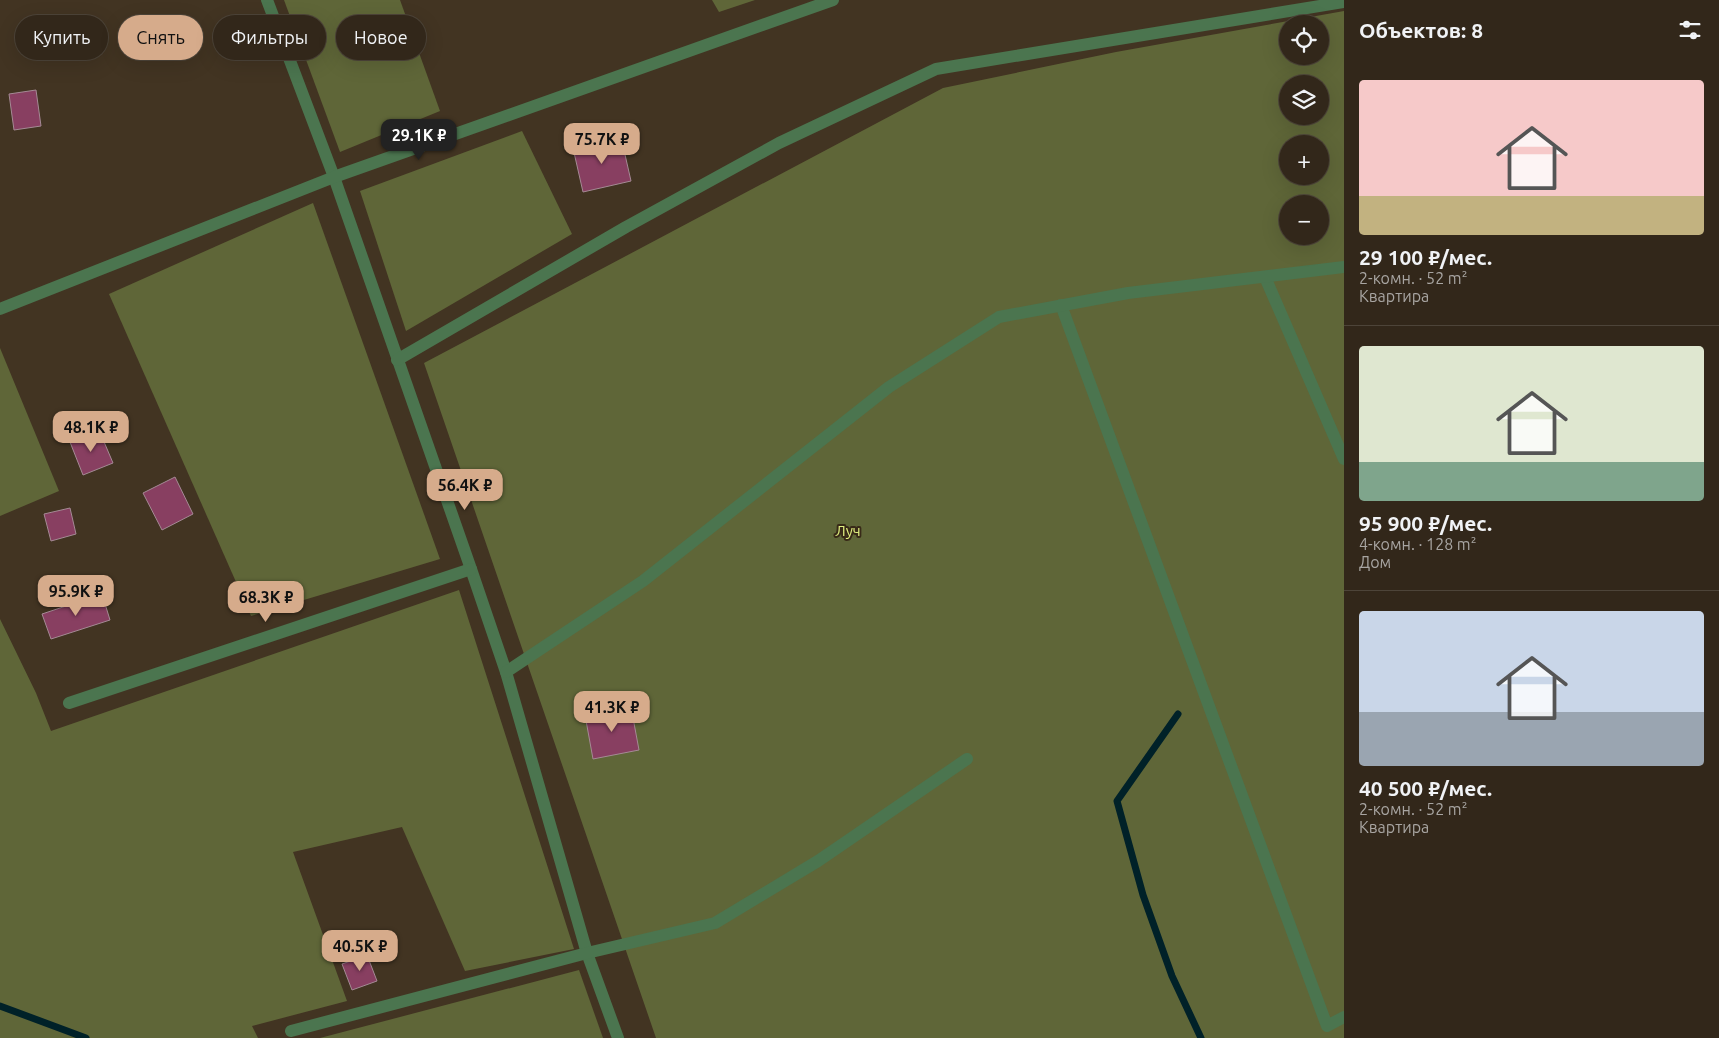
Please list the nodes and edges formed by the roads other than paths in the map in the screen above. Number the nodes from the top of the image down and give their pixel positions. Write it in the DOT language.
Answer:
graph roads {
  1 [pos="267,0"];
  2 [pos="832,0"];
  3 [pos="1344,2"];
  4 [pos="334,177"];
  5 [pos="1344,267"];
  6 [pos="1265,277"];
  7 [pos="1061,305"];
  8 [pos="0,309"];
  9 [pos="397,360"];
  10 [pos="1344,459"];
  11 [pos="472,569"];
  12 [pos="506,672"];
  13 [pos="69,703"];
  14 [pos="967,759"];
  15 [pos="587,953"];
  16 [pos="1344,1017"];
  17 [pos="291,1031"];
  18 [pos="618,1038"];
  1 -- 4 [label="street"];
  2 -- 4 [label="street"];
  3 -- 9 [label="street"];
  4 -- 8 [label="street"];
  4 -- 9 [label="street"];
  5 -- 6 [label="street"];
  6 -- 7 [label="street"];
  6 -- 10 [label="street"];
  7 -- 12 [label="street"];
  7 -- 16 [label="street"];
  9 -- 11 [label="street"];
  11 -- 12 [label="street"];
  11 -- 13 [label="street"];
  12 -- 15 [label="street"];
  14 -- 15 [label="street"];
  15 -- 17 [label="street"];
  15 -- 18 [label="street"];
}
